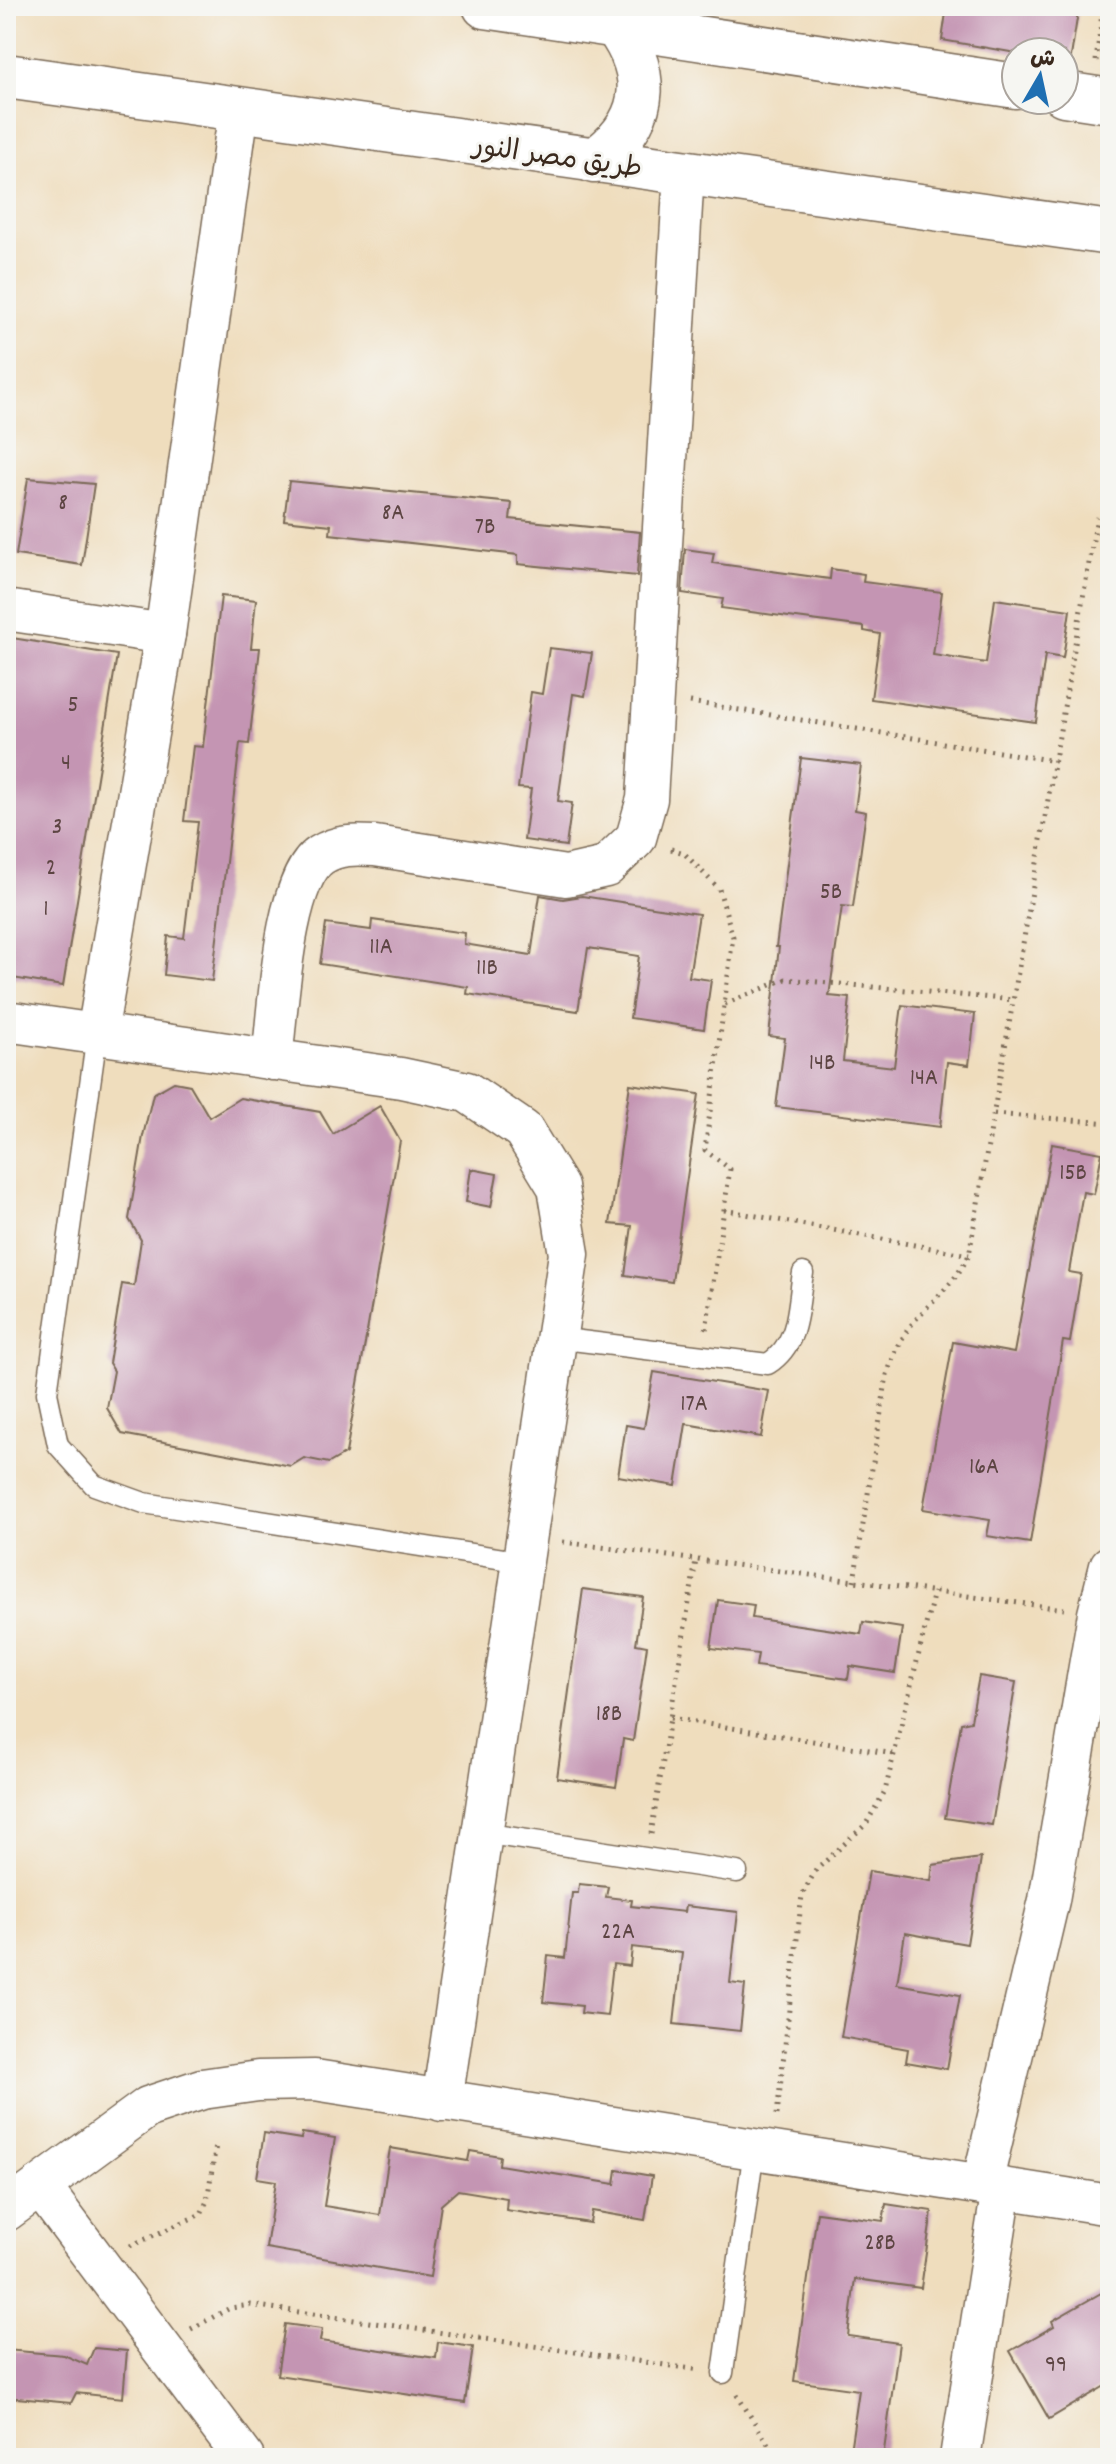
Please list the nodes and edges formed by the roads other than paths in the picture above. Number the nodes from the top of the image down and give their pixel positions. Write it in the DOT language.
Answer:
graph roads {
  1 [pos="485,6"];
  2 [pos="616,26"];
  3 [pos="6,76"];
  4 [pos="1000,84"];
  5 [pos="239,109"];
  6 [pos="594,161"];
  7 [pos="684,172"];
  8 [pos="1110,233"];
  9 [pos="6,610"];
  10 [pos="165,634"];
  11 [pos="6,1021"];
  12 [pos="97,1034"];
  13 [pos="272,1060"];
  14 [pos="803,1273"];
  15 [pos="556,1338"];
  16 [pos="524,1550"];
  17 [pos="1110,1566"];
  18 [pos="482,1833"];
  19 [pos="737,1872"];
  20 [pos="442,2101"];
  21 [pos="764,2150"];
  22 [pos="40,2186"];
  23 [pos="992,2186"];
  24 [pos="1110,2205"];
  25 [pos="6,2211"];
  26 [pos="723,2373"];
  27 [pos="244,2458"];
  28 [pos="960,2458"];
  1 -- 2 [label="street"];
  2 -- 4 [label="street"];
  2 -- 6 [label="street"];
  3 -- 5 [label="street, طريق مصر النور"];
  5 -- 6 [label="street, طريق مصر النور"];
  5 -- 10 [label="street"];
  6 -- 7 [label="street, طريق مصر النور"];
  7 -- 8 [label="street, طريق مصر النور"];
  7 -- 13 [label="street"];
  9 -- 10 [label="street"];
  10 -- 12 [label="street"];
  11 -- 12 [label="street"];
  12 -- 13 [label="street"];
  12 -- 16 [label="lane"];
  13 -- 15 [label="street"];
  14 -- 15 [label="lane"];
  15 -- 16 [label="street"];
  16 -- 18 [label="street"];
  17 -- 23 [label="street"];
  18 -- 19 [label="lane"];
  18 -- 20 [label="street"];
  20 -- 21 [label="street"];
  20 -- 22 [label="street"];
  21 -- 23 [label="street"];
  21 -- 26 [label="lane"];
  22 -- 25 [label="street"];
  22 -- 27 [label="street"];
  23 -- 24 [label="street"];
  23 -- 28 [label="street"];
}
